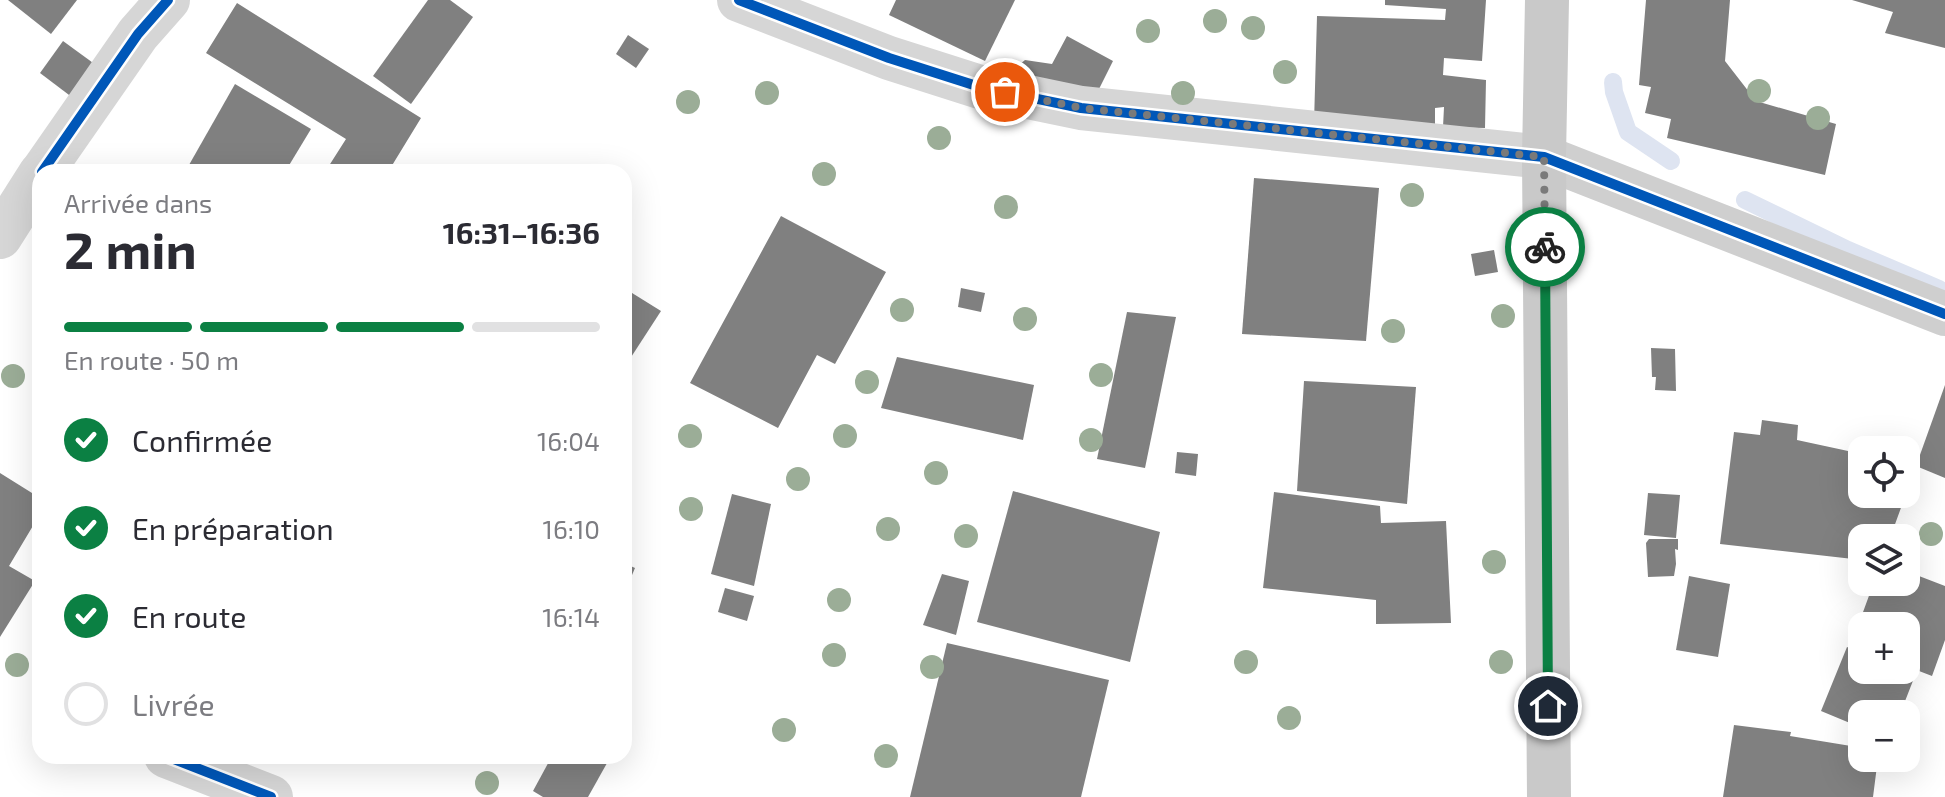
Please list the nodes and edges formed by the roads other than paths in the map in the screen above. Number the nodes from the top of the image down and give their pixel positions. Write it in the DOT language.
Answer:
graph roads {
  1 [pos="168,0"];
  2 [pos="739,0"];
  3 [pos="1547,0"];
  4 [pos="1544,157"];
  5 [pos="47,164"];
  6 [pos="32,187"];
  7 [pos="0,237"];
  8 [pos="1945,314"];
  9 [pos="186,764"];
  10 [pos="271,797"];
  11 [pos="1549,797"];
  1 -- 5 [label="street"];
  2 -- 4 [label="street"];
  3 -- 4 [label="main road"];
  4 -- 8 [label="street"];
  4 -- 11 [label="main road"];
  6 -- 7 [label="street"];
  9 -- 10 [label="street"];
}
